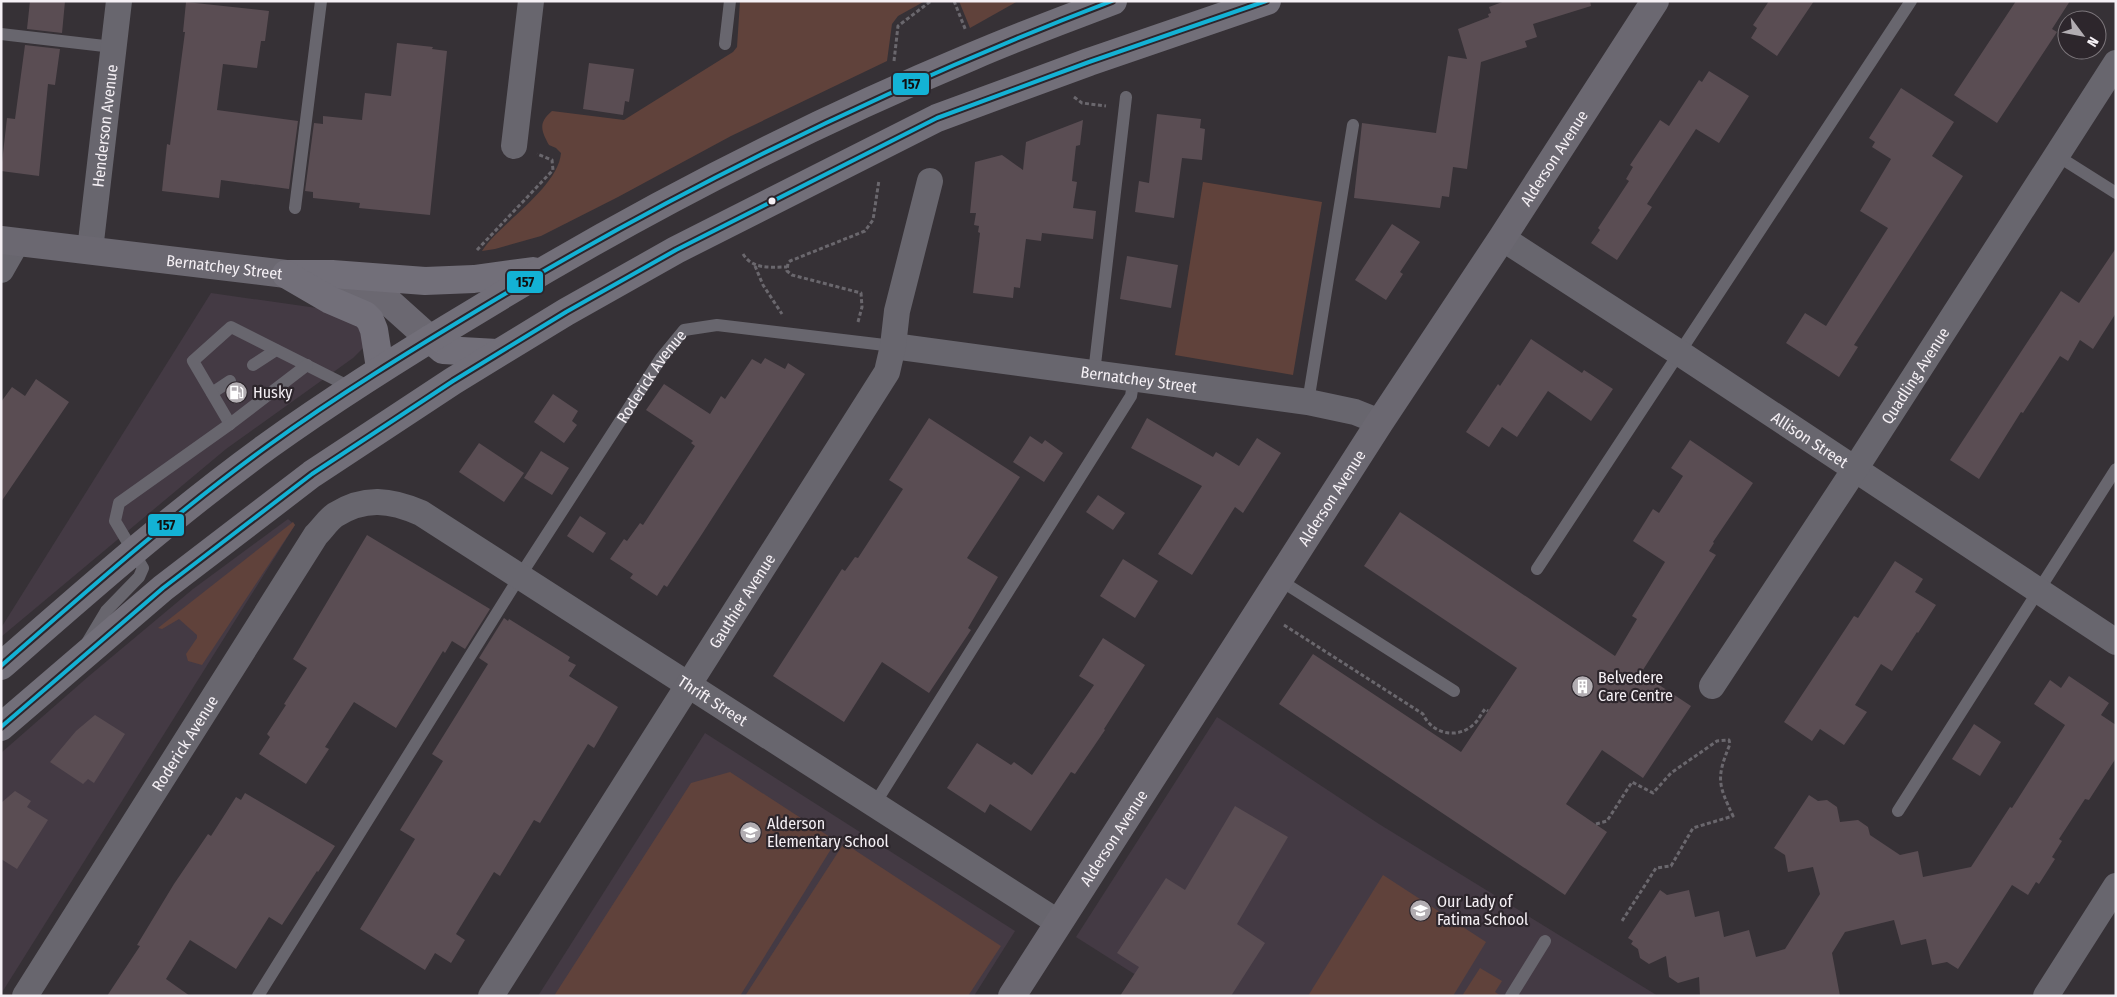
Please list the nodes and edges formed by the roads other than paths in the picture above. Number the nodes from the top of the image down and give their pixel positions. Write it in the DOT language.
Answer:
graph roads {
  1 [pos="119,1"];
  2 [pos="321,1"];
  3 [pos="531,1"];
  4 [pos="730,1"];
  5 [pos="1113,1"];
  6 [pos="1267,1"];
  7 [pos="1655,1"];
  8 [pos="1911,1"];
  9 [pos="1,34"];
  10 [pos="725,44"];
  11 [pos="113,47"];
  12 [pos="2116,63"];
  13 [pos="1125,102"];
  14 [pos="1353,125"];
  15 [pos="514,146"];
  16 [pos="2056,155"];
  17 [pos="930,181"];
  18 [pos="2116,193"];
  19 [pos="295,208"];
  20 [pos="1502,238"];
  21 [pos="9,241"];
  22 [pos="90,250"];
  23 [pos="546,269"];
  24 [pos="1,270"];
  25 [pos="286,274"];
  26 [pos="430,339"];
  27 [pos="894,346"];
  28 [pos="276,350"];
  29 [pos="1678,352"];
  30 [pos="497,353"];
  31 [pos="253,365"];
  32 [pos="308,366"];
  33 [pos="380,368"];
  34 [pos="1094,372"];
  35 [pos="1134,378"];
  36 [pos="230,381"];
  37 [pos="352,388"];
  38 [pos="212,393"];
  39 [pos="1308,402"];
  40 [pos="1380,422"];
  41 [pos="230,424"];
  42 [pos="1855,469"];
  43 [pos="2116,469"];
  44 [pos="358,505"];
  45 [pos="133,551"];
  46 [pos="1537,568"];
  47 [pos="520,576"];
  48 [pos="1278,579"];
  49 [pos="2037,591"];
  50 [pos="2116,642"];
  51 [pos="77,661"];
  52 [pos="1,666"];
  53 [pos="688,684"];
  54 [pos="1712,686"];
  55 [pos="1454,691"];
  56 [pos="1,727"];
  57 [pos="874,805"];
  58 [pos="1898,811"];
  59 [pos="2116,886"];
  60 [pos="1059,923"];
  61 [pos="1545,941"];
  62 [pos="25,996"];
  63 [pos="258,996"];
  64 [pos="491,996"];
  65 [pos="1012,996"];
  66 [pos="1511,996"];
  67 [pos="2046,996"];
  1 -- 11 [label="street, Henderson Avenue"];
  2 -- 19 [label="lane"];
  3 -- 15 [label="street"];
  4 -- 10 [label="lane"];
  5 -- 23 [label="main road"];
  6 -- 30 [label="main road"];
  7 -- 20 [label="street, Alderson Avenue"];
  8 -- 29 [label="lane"];
  9 -- 11 [label="lane"];
  11 -- 22 [label="street, Henderson Avenue"];
  12 -- 16 [label="street, Quadling Avenue"];
  13 -- 34 [label="lane"];
  14 -- 39 [label="lane"];
  16 -- 18 [label="lane"];
  16 -- 42 [label="street, Quadling Avenue"];
  17 -- 27 [label="street, Gauthier Avenue"];
  20 -- 29 [label="street, Allison Street"];
  20 -- 40 [label="street, Alderson Avenue"];
  21 -- 22 [label="street, Bernatchey Street"];
  21 -- 24 [label="street"];
  22 -- 25 [label="street, Bernatchey Street"];
  23 -- 25 [label="main road"];
  23 -- 26 [label="main road"];
  25 -- 26 [label="street, Bernatchey Street"];
  25 -- 33 [label="main road"];
  26 -- 30 [label="main road"];
  26 -- 33 [label="main road"];
  27 -- 34 [label="street, Bernatchey Street"];
  27 -- 47 [label="lane, Roderick Avenue"];
  27 -- 53 [label="street, Gauthier Avenue"];
  28 -- 31 [label="lane"];
  28 -- 32 [label="lane"];
  28 -- 38 [label="lane"];
  29 -- 42 [label="street, Allison Street"];
  29 -- 46 [label="lane"];
  30 -- 51 [label="main road"];
  32 -- 37 [label="lane"];
  32 -- 41 [label="lane"];
  33 -- 37 [label="main road"];
  34 -- 35 [label="street, Bernatchey Street"];
  35 -- 39 [label="street, Bernatchey Street"];
  35 -- 57 [label="lane"];
  36 -- 38 [label="lane"];
  37 -- 45 [label="main road"];
  38 -- 41 [label="lane"];
  39 -- 40 [label="street, Bernatchey Street"];
  40 -- 48 [label="street, Alderson Avenue"];
  41 -- 45 [label="lane"];
  42 -- 49 [label="street, Allison Street"];
  42 -- 54 [label="street, Quadling Avenue"];
  43 -- 49 [label="lane"];
  44 -- 47 [label="street, Thrift Street"];
  44 -- 62 [label="street, Roderick Avenue"];
  45 -- 51 [label="lane"];
  45 -- 52 [label="main road"];
  47 -- 53 [label="street, Thrift Street"];
  47 -- 63 [label="lane, Roderick Avenue"];
  48 -- 55 [label="lane"];
  48 -- 60 [label="street, Alderson Avenue"];
  49 -- 50 [label="street, Allison Street"];
  49 -- 58 [label="lane"];
  51 -- 56 [label="main road"];
  53 -- 57 [label="street, Thrift Street"];
  53 -- 64 [label="street, Gauthier Avenue"];
  57 -- 60 [label="street, Thrift Street"];
  59 -- 67 [label="street"];
  60 -- 65 [label="street, Alderson Avenue"];
  61 -- 66 [label="lane"];
}
